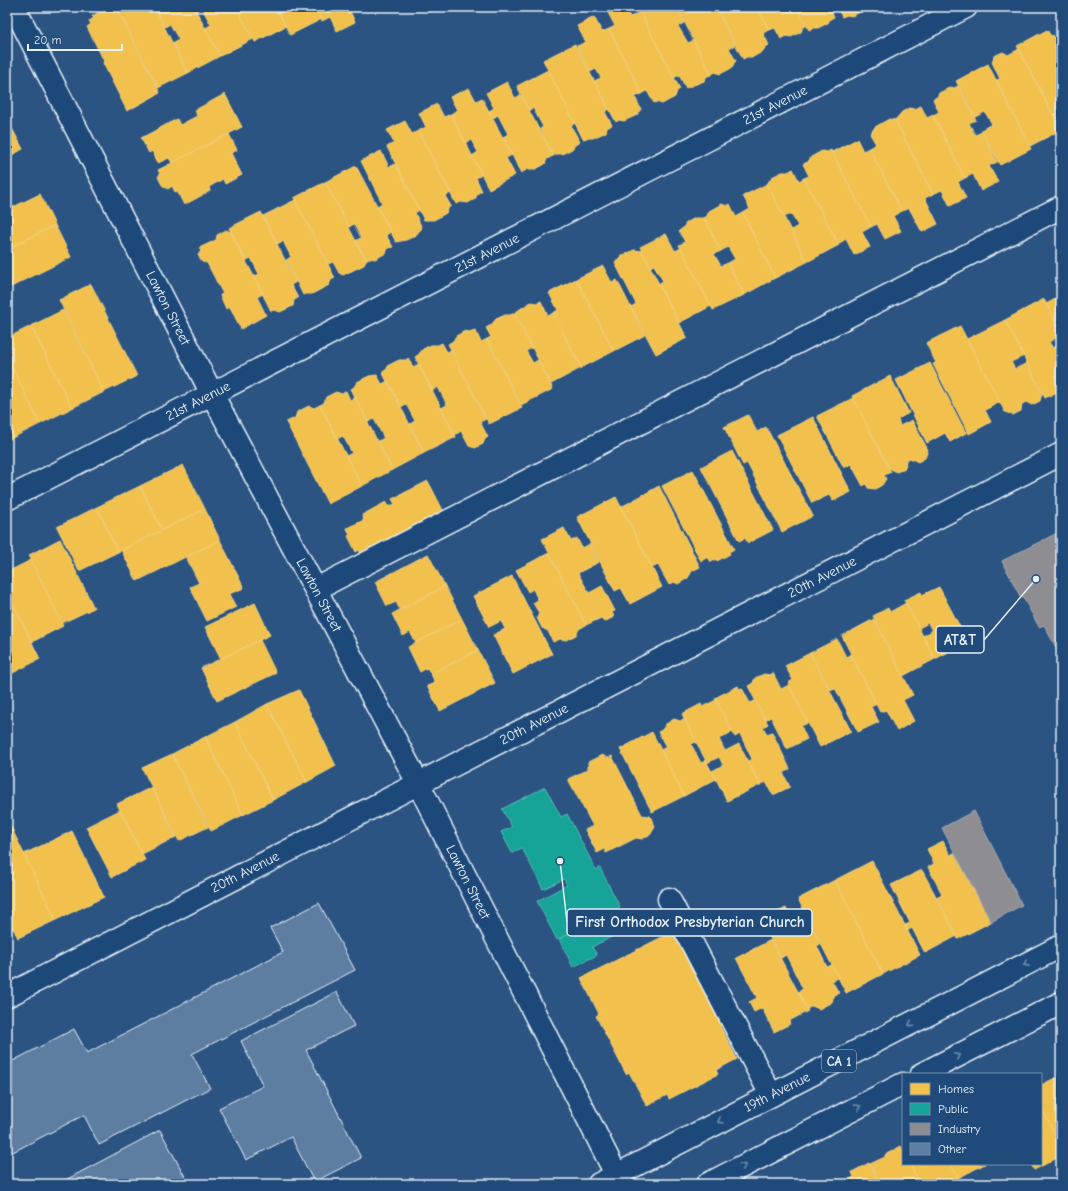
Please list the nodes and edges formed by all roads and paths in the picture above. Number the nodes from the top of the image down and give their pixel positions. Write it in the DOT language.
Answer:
graph roads {
  1 [pos="14,7"];
  2 [pos="966,7"];
  3 [pos="1061,207"];
  4 [pos="212,394"];
  5 [pos="1061,454"];
  6 [pos="7,499"];
  7 [pos="316,589"];
  8 [pos="418,783"];
  9 [pos="669,899"];
  10 [pos="1061,946"];
  11 [pos="7,996"];
  12 [pos="1061,1003"];
  13 [pos="924,1073"];
  14 [pos="902,1085"];
  15 [pos="771,1095"];
  16 [pos="612,1181"];
  17 [pos="708,1184"];
  1 -- 4 [label="main road, Lawton Street"];
  2 -- 4 [label="main road, 21st Avenue"];
  3 -- 7 [label="main road"];
  4 -- 6 [label="main road, 21st Avenue"];
  4 -- 7 [label="main road, Lawton Street"];
  5 -- 8 [label="main road, 20th Avenue"];
  7 -- 8 [label="main road, Lawton Street"];
  8 -- 11 [label="main road, 20th Avenue"];
  8 -- 16 [label="main road, Lawton Street"];
  9 -- 15 [label="main road"];
  10 -- 15 [label="main road, 19th Avenue / CA 1, one-way"];
  13 -- 12 [label="main road, one-way"];
  17 -- 14 [label="main road, one-way"];
  15 -- 16 [label="main road, 19th Avenue / CA 1, one-way"];
}
